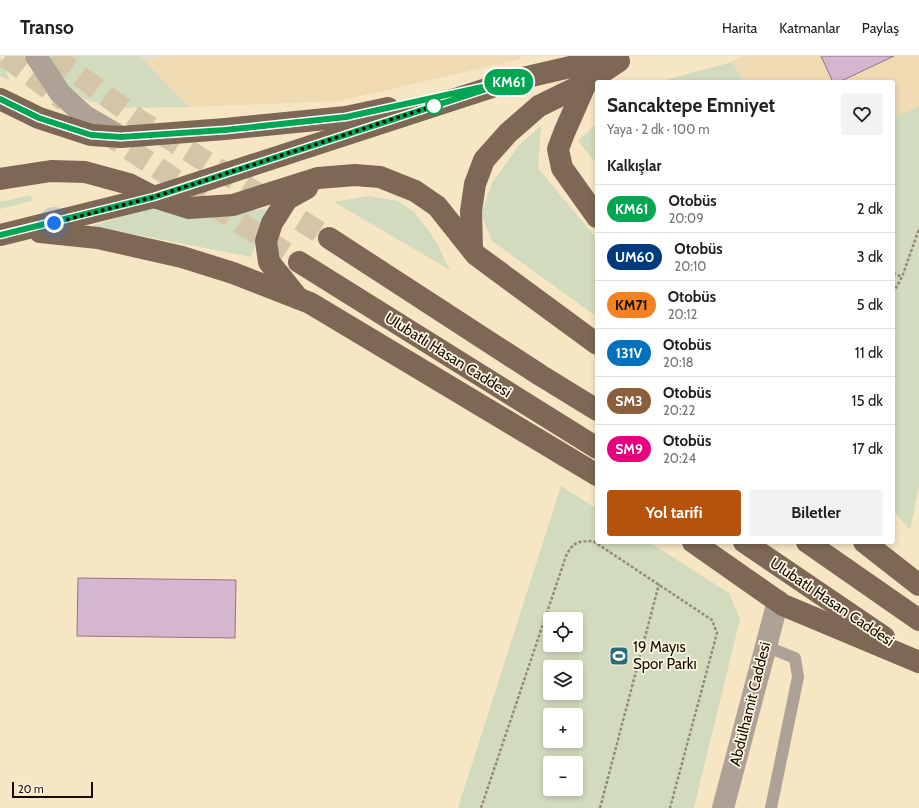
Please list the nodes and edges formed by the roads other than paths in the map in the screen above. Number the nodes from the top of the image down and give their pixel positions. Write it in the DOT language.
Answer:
graph roads {
  1 [pos="36,56"];
  2 [pos="618,56"];
  3 [pos="626,56"];
  4 [pos="514,80"];
  5 [pos="586,83"];
  6 [pos="0,99"];
  7 [pos="121,137"];
  8 [pos="324,178"];
  9 [pos="0,179"];
  10 [pos="154,197"];
  11 [pos="595,215"];
  12 [pos="25,230"];
  13 [pos="0,235"];
  14 [pos="329,238"];
  15 [pos="472,249"];
  16 [pos="299,262"];
  17 [pos="299,299"];
  18 [pos="595,343"];
  19 [pos="595,409"];
  20 [pos="595,447"];
  21 [pos="595,474"];
  22 [pos="697,544"];
  23 [pos="747,544"];
  24 [pos="810,544"];
  25 [pos="867,544"];
  26 [pos="883,544"];
  27 [pos="919,580"];
  28 [pos="919,585"];
  29 [pos="778,601"];
  30 [pos="919,620"];
  31 [pos="765,646"];
  32 [pos="919,662"];
  33 [pos="724,808"];
  34 [pos="771,808"];
  1 -- 7 [label="street"];
  2 -- 4 [label="main road"];
  3 -- 5 [label="main road"];
  4 -- 7 [label="main road"];
  4 -- 10 [label="main road"];
  5 -- 11 [label="main road"];
  5 -- 15 [label="main road"];
  6 -- 7 [label="main road"];
  8 -- 10 [label="main road"];
  8 -- 15 [label="main road"];
  8 -- 17 [label="main road"];
  9 -- 10 [label="main road"];
  10 -- 12 [label="main road"];
  12 -- 13 [label="main road"];
  12 -- 17 [label="main road"];
  14 -- 19 [label="main road"];
  15 -- 18 [label="main road"];
  16 -- 20 [label="main road, Ulubatlı Hasan Caddesi"];
  17 -- 21 [label="main road"];
  22 -- 29 [label="main road"];
  23 -- 32 [label="main road, Ulubatlı Hasan Caddesi"];
  24 -- 30 [label="main road"];
  25 -- 28 [label="main road"];
  26 -- 27 [label="main road"];
  29 -- 31 [label="street, Abdülhamit Caddesi"];
  29 -- 32 [label="main road"];
  31 -- 33 [label="street, Abdülhamit Caddesi"];
  31 -- 34 [label="lane"];
}
